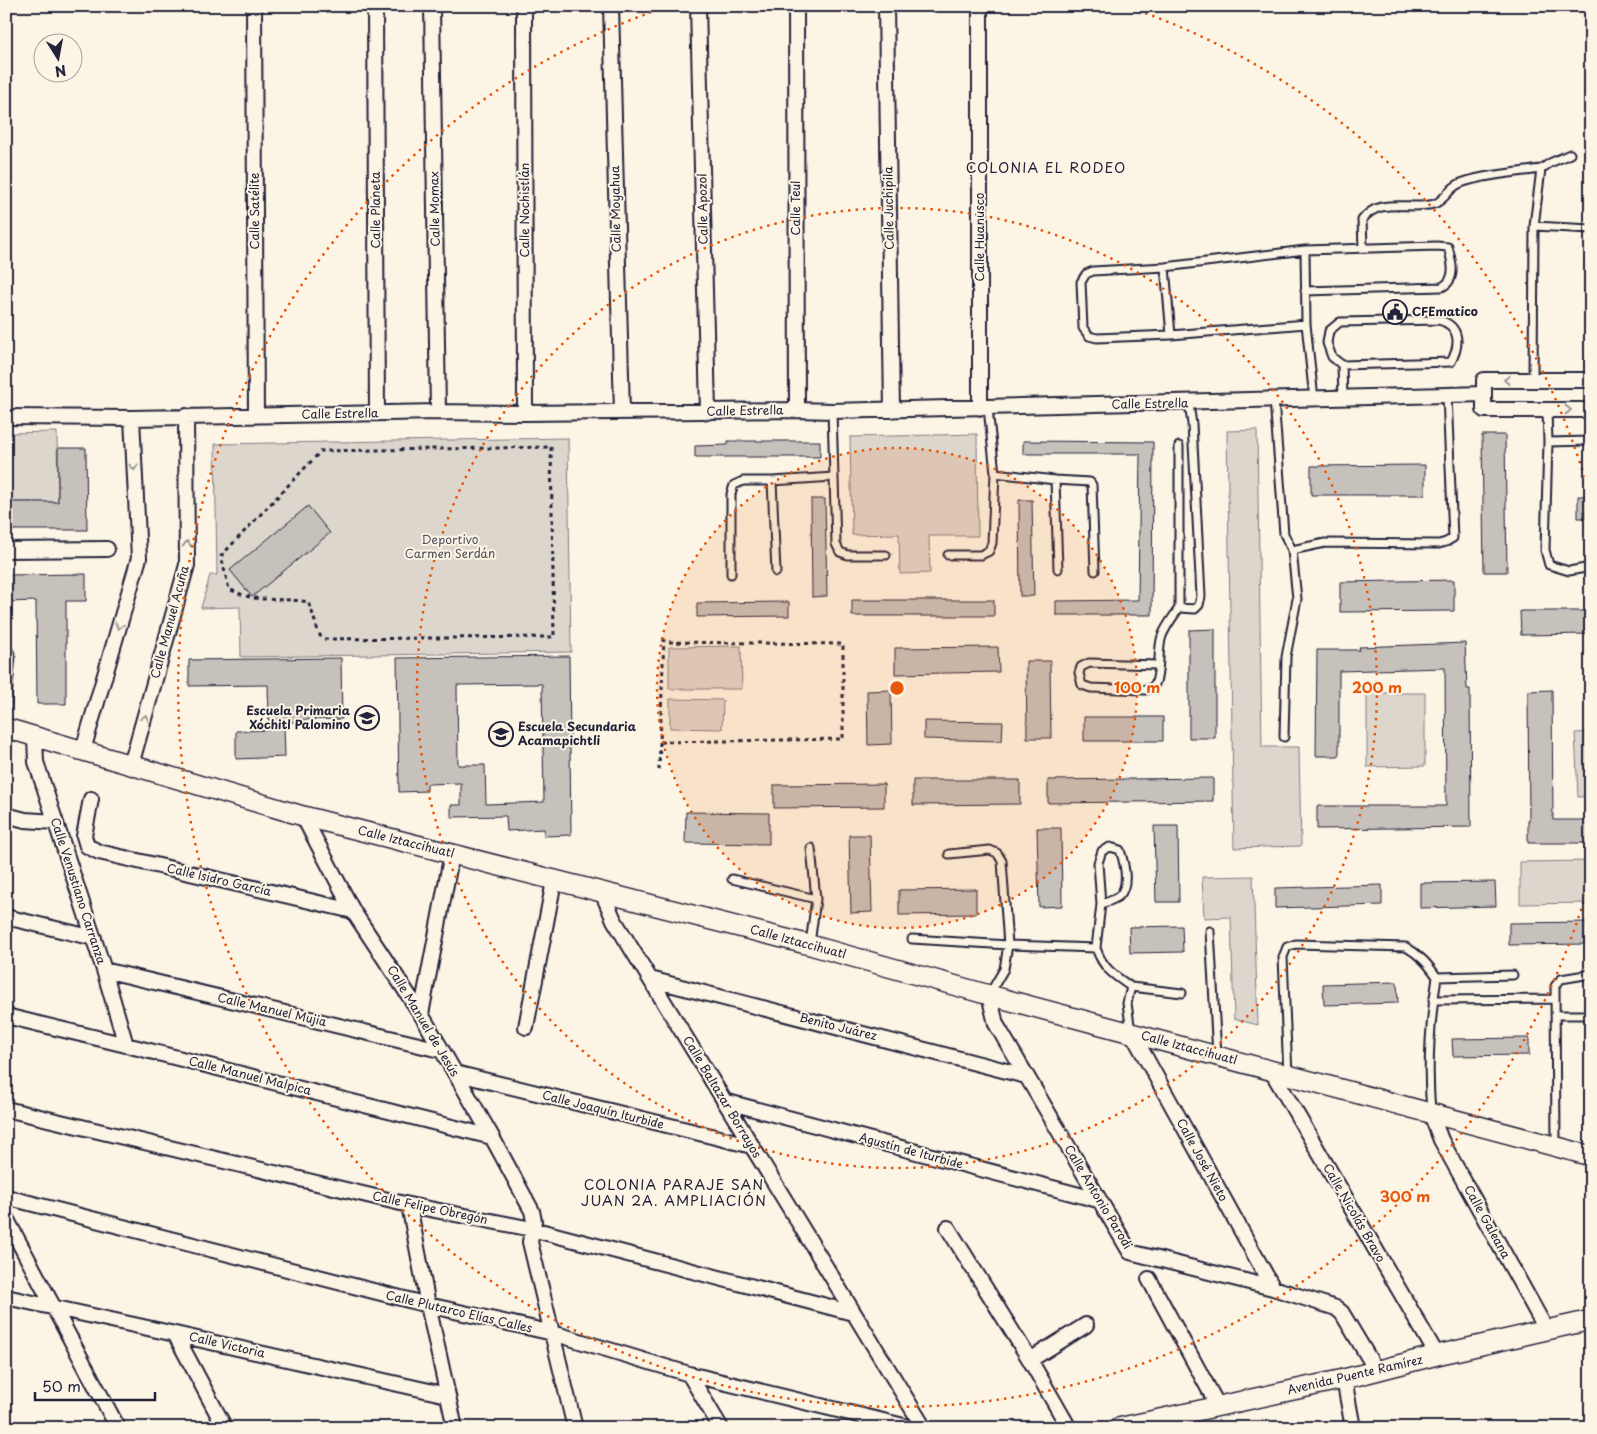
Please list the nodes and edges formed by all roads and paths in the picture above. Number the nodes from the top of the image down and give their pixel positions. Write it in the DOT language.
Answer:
graph roads {
  1 [pos="254,6"];
  2 [pos="375,6"];
  3 [pos="432,6"];
  4 [pos="524,6"];
  5 [pos="611,6"];
  6 [pos="698,6"];
  7 [pos="796,6"];
  8 [pos="886,6"];
  9 [pos="980,6"];
  10 [pos="1570,154"];
  11 [pos="1540,169"];
  12 [pos="1534,226"];
  13 [pos="1591,229"];
  14 [pos="1363,248"];
  15 [pos="1305,250"];
  16 [pos="1165,267"];
  17 [pos="1305,291"];
  18 [pos="1306,324"];
  19 [pos="1171,334"];
  20 [pos="1342,365"];
  21 [pos="1533,380"];
  22 [pos="1591,380"];
  23 [pos="1484,387"];
  24 [pos="1447,395"];
  25 [pos="1343,398"];
  26 [pos="1314,399"];
  27 [pos="1274,400"];
  28 [pos="1189,404"];
  29 [pos="984,408"];
  30 [pos="797,410"];
  31 [pos="892,410"];
  32 [pos="1547,410"];
  33 [pos="1591,410"];
  34 [pos="438,412"];
  35 [pos="622,412"];
  36 [pos="708,412"];
  37 [pos="832,412"];
  38 [pos="377,413"];
  39 [pos="525,413"];
  40 [pos="256,415"];
  41 [pos="186,416"];
  42 [pos="6,417"];
  43 [pos="132,418"];
  44 [pos="1591,441"];
  45 [pos="1548,442"];
  46 [pos="1179,446"];
  47 [pos="995,473"];
  48 [pos="834,477"];
  49 [pos="1055,480"];
  50 [pos="772,481"];
  51 [pos="107,549"];
  52 [pos="6,550"];
  53 [pos="1292,550"];
  54 [pos="948,555"];
  55 [pos="221,556"];
  56 [pos="886,556"];
  57 [pos="1591,567"];
  58 [pos="1058,569"];
  59 [pos="1095,571"];
  60 [pos="776,572"];
  61 [pos="731,574"];
  62 [pos="1179,608"];
  63 [pos="6,646"];
  64 [pos="1158,665"];
  65 [pos="8,686"];
  66 [pos="6,708"];
  67 [pos="6,728"];
  68 [pos="35,737"];
  69 [pos="1284,737"];
  70 [pos="660,742"];
  71 [pos="83,750"];
  72 [pos="132,765"];
  73 [pos="660,770"];
  74 [pos="90,799"];
  75 [pos="6,815"];
  76 [pos="303,816"];
  77 [pos="55,822"];
  78 [pos="812,848"];
  79 [pos="452,853"];
  80 [pos="949,854"];
  81 [pos="732,879"];
  82 [pos="554,881"];
  83 [pos="602,892"];
  84 [pos="816,899"];
  85 [pos="1100,904"];
  86 [pos="353,911"];
  87 [pos="6,917"];
  88 [pos="1210,931"];
  89 [pos="94,938"];
  90 [pos="912,939"];
  91 [pos="810,945"];
  92 [pos="1008,945"];
  93 [pos="1096,948"];
  94 [pos="104,970"];
  95 [pos="1591,974"];
  96 [pos="1513,975"];
  97 [pos="1437,977"];
  98 [pos="650,979"];
  99 [pos="1131,987"];
  100 [pos="1182,994"];
  101 [pos="989,995"];
  102 [pos="1554,999"];
  103 [pos="1433,1000"];
  104 [pos="421,1014"];
  105 [pos="1591,1015"];
  106 [pos="6,1016"];
  107 [pos="1555,1016"];
  108 [pos="526,1027"];
  109 [pos="1132,1033"];
  110 [pos="126,1045"];
  111 [pos="440,1050"];
  112 [pos="1217,1055"];
  113 [pos="1280,1072"];
  114 [pos="454,1073"];
  115 [pos="1026,1076"];
  116 [pos="724,1101"];
  117 [pos="6,1109"];
  118 [pos="1431,1114"];
  119 [pos="492,1137"];
  120 [pos="752,1146"];
  121 [pos="1557,1147"];
  122 [pos="1591,1156"];
  123 [pos="6,1198"];
  124 [pos="1098,1200"];
  125 [pos="409,1205"];
  126 [pos="6,1218"];
  127 [pos="948,1228"];
  128 [pos="532,1229"];
  129 [pos="1149,1279"];
  130 [pos="1273,1288"];
  131 [pos="6,1297"];
  132 [pos="428,1305"];
  133 [pos="54,1308"];
  134 [pos="853,1313"];
  135 [pos="1591,1320"];
  136 [pos="1086,1325"];
  137 [pos="1546,1329"];
  138 [pos="553,1333"];
  139 [pos="175,1334"];
  140 [pos="1437,1355"];
  141 [pos="1030,1360"];
  142 [pos="1376,1370"];
  143 [pos="689,1374"];
  144 [pos="1344,1379"];
  145 [pos="447,1396"];
  146 [pos="1218,1406"];
  147 [pos="118,1428"];
  148 [pos="225,1428"];
  149 [pos="455,1428"];
  150 [pos="575,1428"];
  151 [pos="721,1428"];
  152 [pos="912,1428"];
  153 [pos="924,1428"];
  154 [pos="1069,1428"];
  155 [pos="1118,1428"];
  156 [pos="1353,1428"];
  1 -- 40 [label="street, Calle Satélite"];
  2 -- 38 [label="street, Calle Planeta"];
  3 -- 34 [label="street, Calle Momax"];
  4 -- 39 [label="street, Calle Nochistlán"];
  5 -- 35 [label="street, Calle Moyahua"];
  6 -- 36 [label="street, Calle Apozol"];
  7 -- 30 [label="street, Calle Teul"];
  8 -- 31 [label="street, Calle Juchipila"];
  9 -- 29 [label="street, Calle Huanusco"];
  10 -- 11 [label="lane"];
  11 -- 12 [label="lane"];
  11 -- 14 [label="lane"];
  12 -- 13 [label="lane"];
  12 -- 21 [label="lane"];
  14 -- 15 [label="lane"];
  14 -- 17 [label="lane"];
  15 -- 16 [label="lane"];
  15 -- 17 [label="lane"];
  16 -- 19 [label="lane"];
  16 -- 19 [label="lane"];
  17 -- 18 [label="lane"];
  18 -- 19 [label="lane"];
  18 -- 26 [label="lane"];
  20 -- 20 [label="lane"];
  20 -- 25 [label="lane"];
  21 -- 22 [label="street, Calle Estrella"];
  21 -- 23 [label="street, Calle Estrella, one-way"];
  23 -- 24 [label="street, Calle Estrella"];
  23 -- 32 [label="street"];
  24 -- 25 [label="street, Calle Estrella"];
  24 -- 53 [label="lane"];
  25 -- 26 [label="street, Calle Estrella"];
  26 -- 27 [label="street, Calle Estrella"];
  27 -- 28 [label="street, Calle Estrella"];
  27 -- 53 [label="lane"];
  28 -- 29 [label="street, Calle Estrella"];
  28 -- 62 [label="lane"];
  29 -- 31 [label="street, Calle Estrella"];
  29 -- 47 [label="lane"];
  30 -- 36 [label="street, Calle Estrella"];
  30 -- 37 [label="street, Calle Estrella"];
  31 -- 37 [label="street, Calle Estrella"];
  32 -- 33 [label="street, one-way"];
  32 -- 45 [label="lane"];
  34 -- 38 [label="street, Calle Estrella"];
  34 -- 39 [label="street, Calle Estrella"];
  35 -- 36 [label="street, Calle Estrella"];
  35 -- 39 [label="street, Calle Estrella"];
  37 -- 48 [label="lane"];
  38 -- 40 [label="street, Calle Estrella"];
  40 -- 41 [label="street, Calle Estrella"];
  41 -- 43 [label="street, Calle Estrella"];
  72 -- 41 [label="street, Calle Manuel Acuña, one-way"];
  42 -- 43 [label="street, Calle Estrella"];
  43 -- 71 [label="street, one-way"];
  44 -- 45 [label="lane"];
  45 -- 57 [label="lane"];
  46 -- 62 [label="lane"];
  47 -- 49 [label="lane"];
  47 -- 54 [label="lane"];
  48 -- 50 [label="lane"];
  48 -- 56 [label="lane"];
  49 -- 58 [label="lane"];
  49 -- 59 [label="lane"];
  50 -- 60 [label="lane"];
  50 -- 61 [label="lane"];
  51 -- 52 [label="street"];
  53 -- 69 [label="lane"];
  55 -- 55 [label="path"];
  62 -- 64 [label="lane"];
  63 -- 65 [label="lane"];
  64 -- 64 [label="lane"];
  65 -- 66 [label="lane"];
  67 -- 68 [label="street, Calle Iztaccihuatl"];
  68 -- 71 [label="street, Calle Iztaccihuatl"];
  68 -- 77 [label="street, Calle Venustiano Carranza"];
  70 -- 70 [label="path"];
  70 -- 73 [label="path"];
  71 -- 72 [label="street, Calle Iztaccihuatl"];
  72 -- 76 [label="street, Calle Iztaccihuatl"];
  74 -- 86 [label="street, Calle Isidro García"];
  75 -- 77 [label="street"];
  76 -- 79 [label="street, Calle Iztaccihuatl"];
  76 -- 86 [label="street, Calle Manuel de Jesús"];
  77 -- 89 [label="street, Calle Venustiano Carranza"];
  78 -- 84 [label="lane"];
  79 -- 82 [label="street, Calle Iztaccihuatl"];
  79 -- 104 [label="street"];
  80 -- 92 [label="lane"];
  81 -- 84 [label="lane"];
  82 -- 83 [label="street, Calle Iztaccihuatl"];
  82 -- 108 [label="street"];
  83 -- 91 [label="street, Calle Iztaccihuatl"];
  83 -- 98 [label="street, Calle Baltazar Borrayos"];
  84 -- 91 [label="lane"];
  85 -- 85 [label="lane"];
  85 -- 93 [label="lane"];
  86 -- 104 [label="street, Calle Manuel de Jesús"];
  87 -- 89 [label="street"];
  88 -- 112 [label="lane"];
  89 -- 94 [label="street, Calle Venustiano Carranza"];
  90 -- 92 [label="lane"];
  91 -- 101 [label="street, Calle Iztaccihuatl"];
  92 -- 93 [label="lane"];
  92 -- 101 [label="lane"];
  93 -- 99 [label="lane"];
  94 -- 110 [label="street, Calle Venustiano Carranza"];
  94 -- 111 [label="street, Calle Manuel Mujia"];
  95 -- 102 [label="lane"];
  96 -- 97 [label="lane"];
  97 -- 103 [label="lane"];
  97 -- 113 [label="lane"];
  98 -- 115 [label="street, Benito Juárez"];
  98 -- 116 [label="street, Calle Baltazar Borrayos"];
  99 -- 100 [label="lane"];
  99 -- 109 [label="lane"];
  101 -- 109 [label="street, Calle Iztaccihuatl"];
  101 -- 115 [label="street, Calle Antonio Parodi"];
  102 -- 103 [label="lane"];
  102 -- 107 [label="lane"];
  103 -- 118 [label="lane"];
  104 -- 111 [label="street, Calle Manuel de Jesús"];
  105 -- 107 [label="lane"];
  106 -- 110 [label="street, Calle Manuel Malpica"];
  107 -- 121 [label="lane"];
  109 -- 112 [label="street, Calle Iztaccihuatl"];
  109 -- 130 [label="street, Calle José Nieto"];
  110 -- 119 [label="street, Calle Manuel Malpica"];
  111 -- 114 [label="street, Calle Manuel de Jesús"];
  112 -- 113 [label="street, Calle Iztaccihuatl"];
  113 -- 118 [label="street, Calle Iztaccihuatl"];
  113 -- 140 [label="street, Calle Nicolás Bravo"];
  114 -- 119 [label="street, Calle Manuel de Jesús"];
  114 -- 120 [label="street, Calle Joaquín Iturbide"];
  115 -- 124 [label="street, Calle Antonio Parodi"];
  116 -- 120 [label="street, Calle Baltazar Borrayos"];
  116 -- 124 [label="street, Agustín de Iturbide"];
  117 -- 125 [label="street, Calle Felipe Obregón"];
  118 -- 121 [label="street, Calle Iztaccihuatl"];
  118 -- 137 [label="street, Calle Galeana"];
  119 -- 128 [label="street, Calle Manuel de Jesús"];
  120 -- 134 [label="street, Calle Baltazar Borrayos"];
  121 -- 122 [label="street, Calle Iztaccihuatl"];
  123 -- 132 [label="street, Calle Plutarco Elías Calles"];
  124 -- 130 [label="street, Calle Antonio Parodi"];
  125 -- 128 [label="street, Calle Felipe Obregón"];
  125 -- 132 [label="street"];
  126 -- 133 [label="street"];
  127 -- 141 [label="street"];
  128 -- 134 [label="street, Calle Felipe Obregón"];
  128 -- 138 [label="street, Calle Manuel de Jesús"];
  129 -- 146 [label="street"];
  130 -- 142 [label="street, Calle Antonio Parodi"];
  131 -- 133 [label="street, Calle Victoria"];
  132 -- 138 [label="street, Calle Plutarco Elías Calles"];
  132 -- 145 [label="street"];
  133 -- 139 [label="street, Calle Victoria"];
  133 -- 147 [label="street"];
  134 -- 153 [label="street, Calle Baltazar Borrayos"];
  135 -- 137 [label="street, Avenida Puente Ramírez"];
  136 -- 141 [label="street"];
  137 -- 140 [label="street, Avenida Puente Ramírez"];
  138 -- 143 [label="street, Calle Plutarco Elías Calles"];
  138 -- 150 [label="street, Calle Manuel de Jesús"];
  139 -- 145 [label="street, Calle Victoria"];
  139 -- 148 [label="street"];
  140 -- 142 [label="street, Avenida Puente Ramírez"];
  141 -- 154 [label="street"];
  142 -- 144 [label="street, Avenida Puente Ramírez"];
  143 -- 151 [label="street"];
  143 -- 152 [label="street, Calle Plutarco Elías Calles"];
  144 -- 146 [label="street, Avenida Puente Ramírez"];
  144 -- 156 [label="street"];
  145 -- 149 [label="street"];
  146 -- 155 [label="street, Avenida Puente Ramírez"];
}
